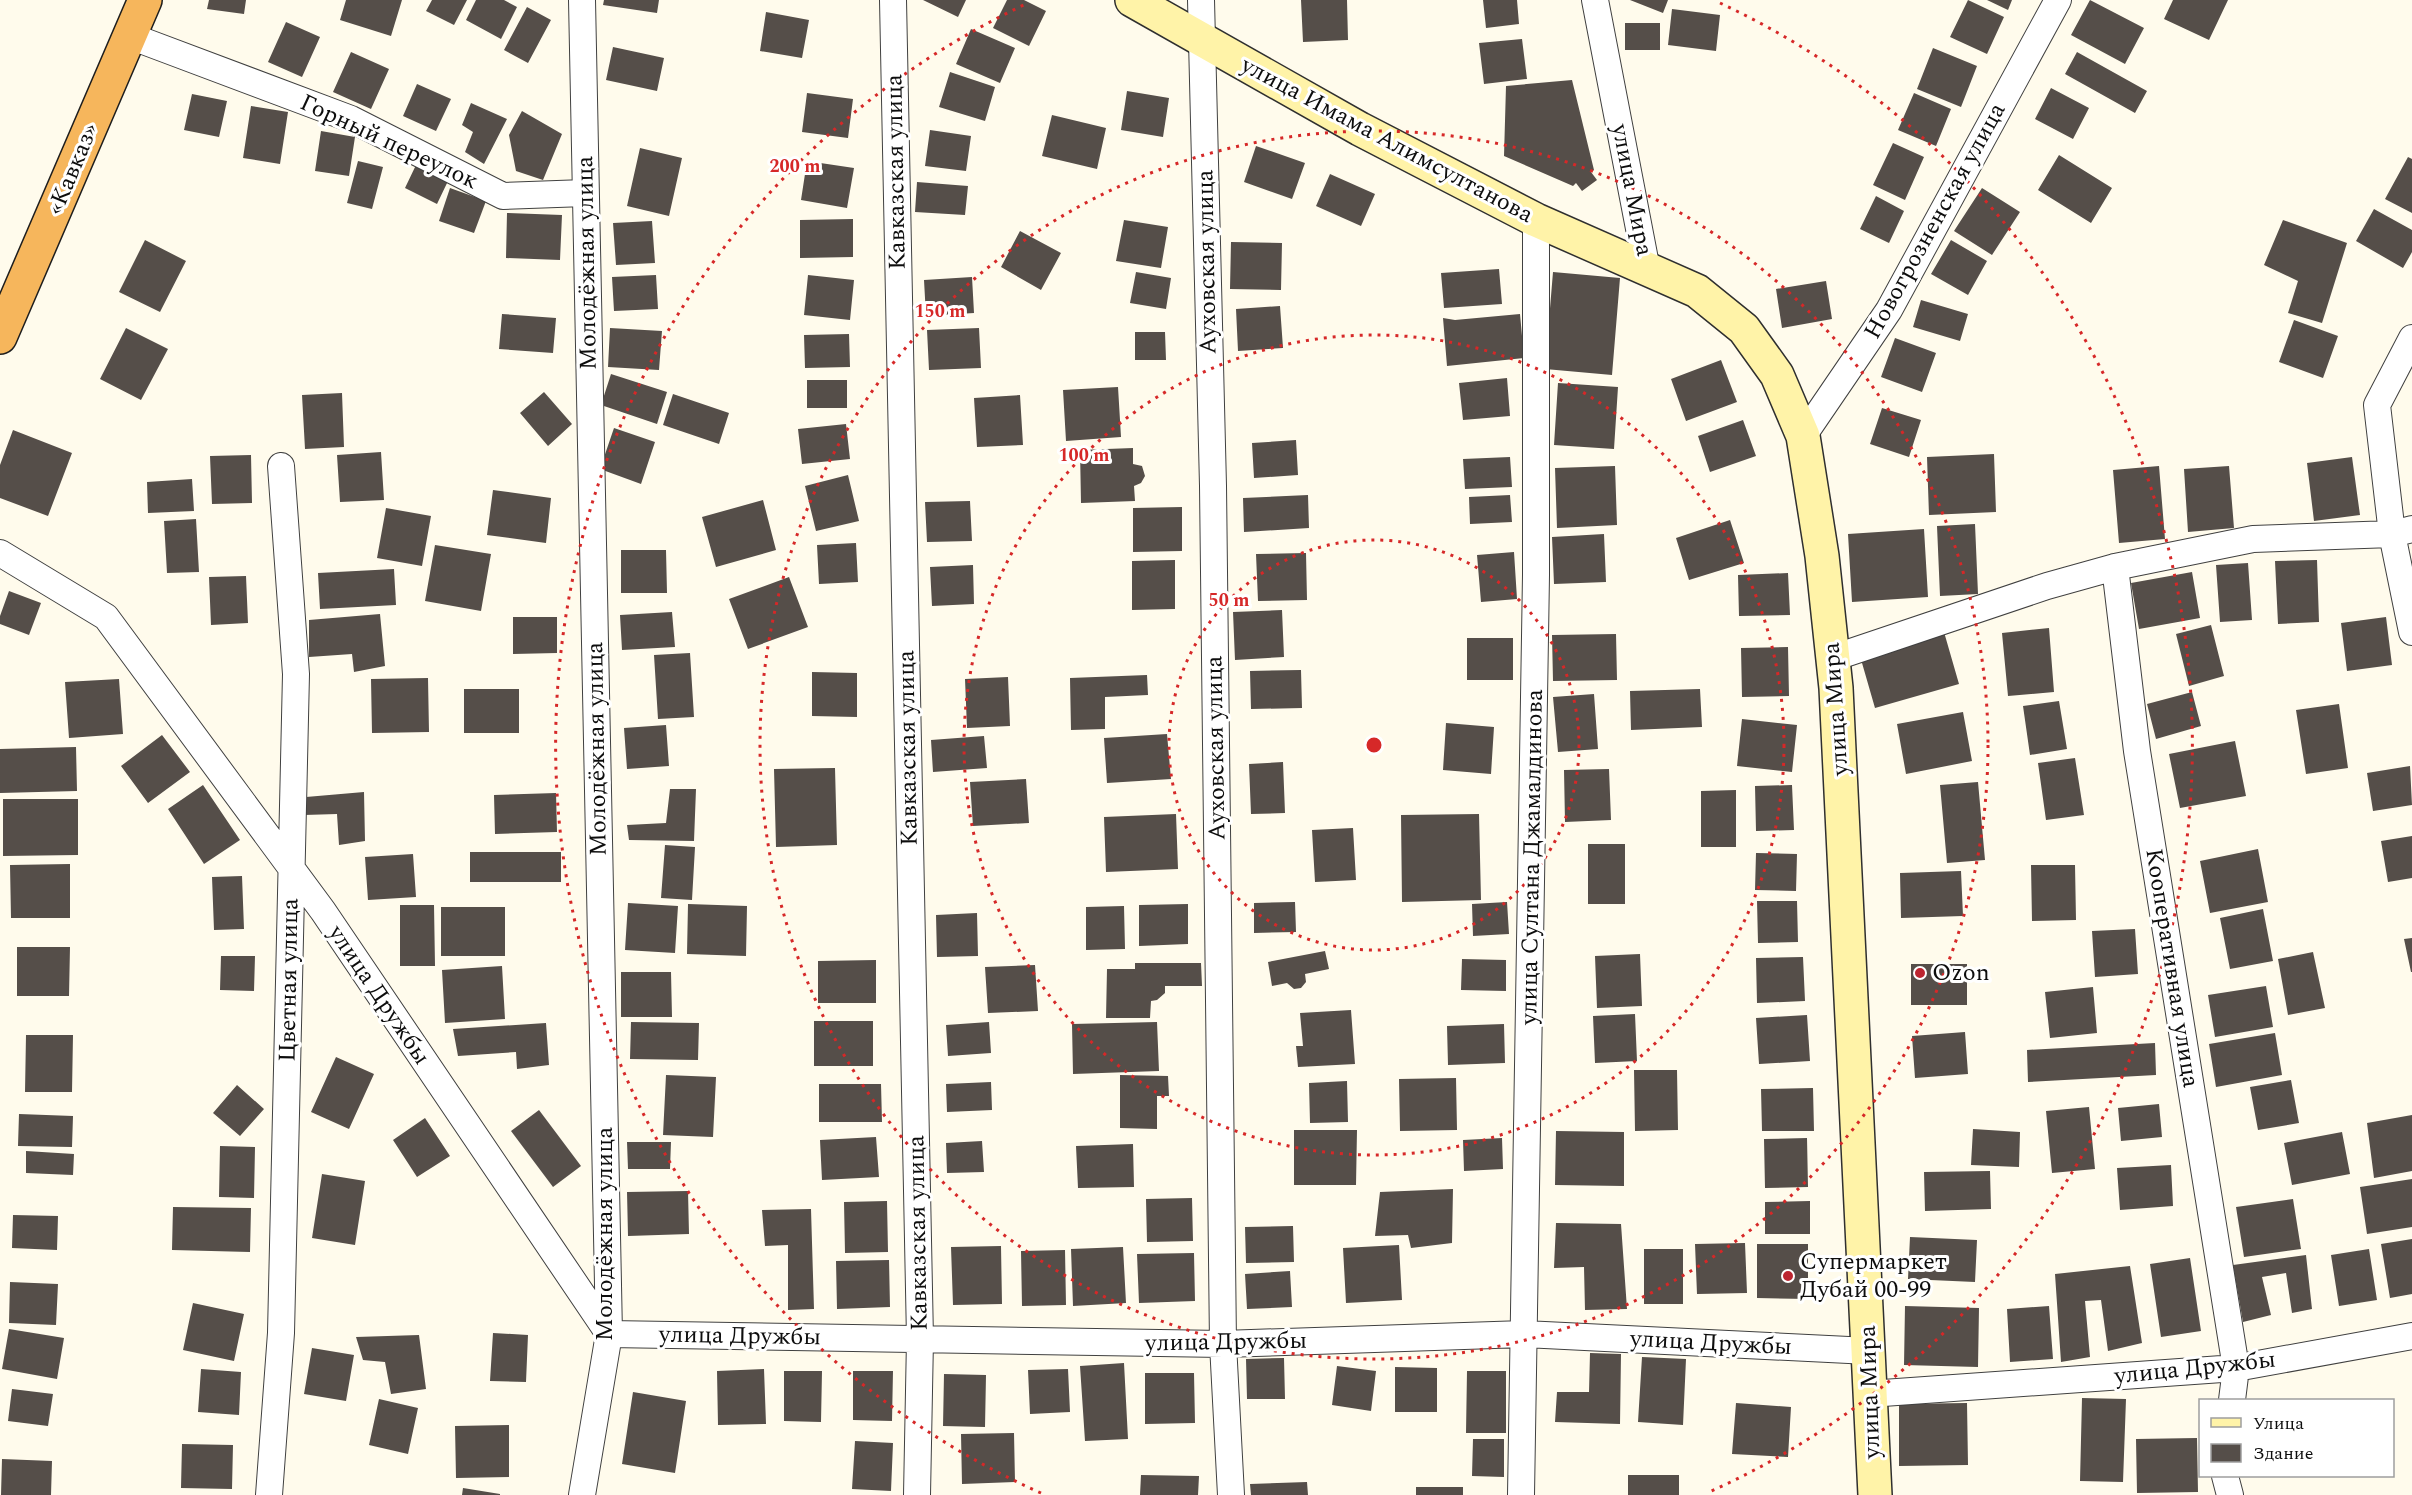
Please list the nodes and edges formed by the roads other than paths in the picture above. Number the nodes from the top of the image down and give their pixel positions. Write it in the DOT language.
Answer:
graph roads {
  1 [pos="146,0"];
  2 [pos="582,0"];
  3 [pos="893,0"];
  4 [pos="1132,0"];
  5 [pos="1201,0"];
  6 [pos="1595,0"];
  7 [pos="2058,0"];
  8 [pos="130,36"];
  9 [pos="1202,40"];
  10 [pos="585,193"];
  11 [pos="1536,220"];
  12 [pos="1647,270"];
  13 [pos="0,337"];
  14 [pos="2412,338"];
  15 [pos="1803,436"];
  16 [pos="281,466"];
  17 [pos="2402,532"];
  18 [pos="0,552"];
  19 [pos="2115,567"];
  20 [pos="2412,632"];
  21 [pos="1833,658"];
  22 [pos="291,869"];
  23 [pos="609,1334"];
  24 [pos="1524,1334"];
  25 [pos="2412,1336"];
  26 [pos="920,1339"];
  27 [pos="1223,1344"];
  28 [pos="1869,1351"];
  29 [pos="2236,1368"];
  30 [pos="1869,1394"];
  31 [pos="2232,1399"];
  32 [pos="2225,1477"];
  33 [pos="269,1495"];
  34 [pos="582,1495"];
  35 [pos="917,1495"];
  36 [pos="1231,1495"];
  37 [pos="1521,1495"];
  38 [pos="1875,1495"];
  39 [pos="2230,1495"];
  1 -- 8 [label="highway, «Кавказ»"];
  2 -- 10 [label="street, Молодёжная улица"];
  3 -- 26 [label="street, Кавказская улица"];
  4 -- 9 [label="main road, улица Имама Алимсултанова"];
  5 -- 9 [label="street, Ауховская улица"];
  6 -- 12 [label="street, улица Мира"];
  7 -- 15 [label="street, Новогрозненская улица"];
  8 -- 10 [label="street, Горный переулок"];
  8 -- 13 [label="highway, «Кавказ»"];
  9 -- 11 [label="main road, улица Имама Алимсултанова"];
  9 -- 27 [label="street, Ауховская улица"];
  10 -- 23 [label="street, Молодёжная улица"];
  11 -- 12 [label="main road, улица Имама Алимсултанова"];
  11 -- 24 [label="street, улица Султана Джамалдинова"];
  12 -- 15 [label="main road, улица Мира"];
  14 -- 17 [label="street"];
  15 -- 21 [label="main road, улица Мира"];
  16 -- 22 [label="street, Цветная улица"];
  17 -- 19 [label="street"];
  17 -- 20 [label="street"];
  18 -- 22 [label="street, улица Дружбы"];
  19 -- 21 [label="street"];
  19 -- 29 [label="street, Кооперативная улица"];
  21 -- 28 [label="main road, улица Мира"];
  22 -- 23 [label="street, улица Дружбы"];
  22 -- 33 [label="street, Цветная улица"];
  23 -- 26 [label="street, улица Дружбы"];
  23 -- 34 [label="street, Молодёжная улица"];
  24 -- 27 [label="street, улица Дружбы"];
  24 -- 28 [label="street, улица Дружбы"];
  24 -- 37 [label="street, улица Султана Джамалдинова"];
  25 -- 29 [label="street, улица Дружбы"];
  26 -- 27 [label="street, улица Дружбы"];
  26 -- 35 [label="street, Кавказская улица"];
  27 -- 36 [label="street, Ауховская улица"];
  28 -- 30 [label="main road, улица Мира"];
  29 -- 30 [label="street, улица Дружбы"];
  29 -- 31 [label="street, Кооперативная улица"];
  30 -- 38 [label="main road, улица Мира"];
  32 -- 39 [label="street"];
}
